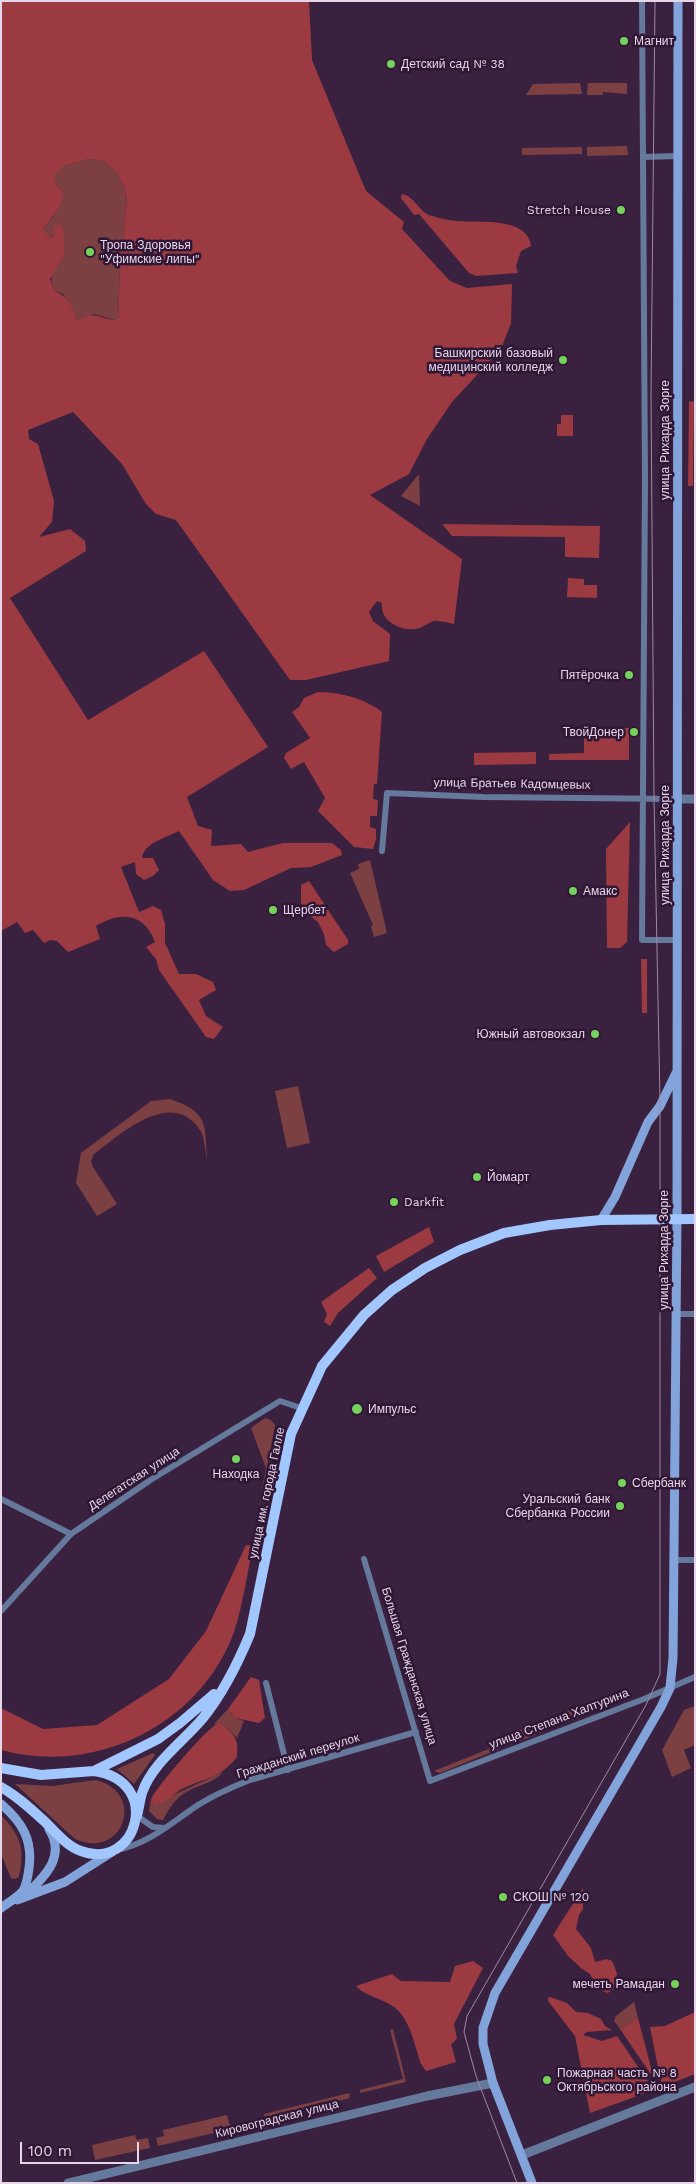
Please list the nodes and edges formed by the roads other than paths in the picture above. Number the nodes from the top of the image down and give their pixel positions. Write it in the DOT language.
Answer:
graph roads {
  1 [pos="642,1"];
  2 [pos="678,1"];
  3 [pos="678,156"];
  4 [pos="643,157"];
  5 [pos="644,798"];
  6 [pos="677,799"];
  7 [pos="695,799"];
  8 [pos="382,851"];
  9 [pos="677,940"];
  10 [pos="677,1071"];
  11 [pos="677,1218"];
  12 [pos="695,1219"];
  13 [pos="601,1220"];
  14 [pos="676,1314"];
  15 [pos="695,1314"];
  16 [pos="301,1408"];
  17 [pos="1,1499"];
  18 [pos="71,1534"];
  19 [pos="364,1559"];
  20 [pos="676,1560"];
  21 [pos="695,1560"];
  22 [pos="2,1611"];
  23 [pos="695,1677"];
  24 [pos="266,1683"];
  25 [pos="224,1685"];
  26 [pos="670,1688"];
  27 [pos="416,1732"];
  28 [pos="1,1768"];
  29 [pos="288,1770"];
  30 [pos="94,1771"];
  31 [pos="430,1781"];
  32 [pos="1,1787"];
  33 [pos="1,1804"];
  34 [pos="137,1816"];
  35 [pos="44,1821"];
  36 [pos="165,1828"];
  37 [pos="112,1852"];
  38 [pos="23,1897"];
  39 [pos="1,1908"];
  40 [pos="493,2083"];
  41 [pos="695,2087"];
  42 [pos="522,2155"];
  43 [pos="68,2183"];
  44 [pos="532,2183"];
  1 -- 4 [label="street"];
  2 -- 3 [label="main road, улица Рихарда Зорге"];
  3 -- 4 [label="street"];
  3 -- 6 [label="main road, улица Рихарда Зорге"];
  4 -- 5 [label="street"];
  5 -- 6 [label="street, улица Братьев Кадомцевых"];
  5 -- 8 [label="street, улица Братьев Кадомцевых"];
  5 -- 9 [label="street"];
  6 -- 7 [label="street, улица Братьев Кадомцевых"];
  6 -- 9 [label="main road, улица Рихарда Зорге"];
  9 -- 10 [label="main road, улица Рихарда Зорге"];
  10 -- 11 [label="main road, улица Рихарда Зорге"];
  10 -- 13 [label="main road"];
  11 -- 12 [label="main road, улица им. города Галле"];
  11 -- 13 [label="main road, улица им. города Галле"];
  11 -- 14 [label="main road, улица Рихарда Зорге"];
  13 -- 16 [label="main road, улица им. города Галле"];
  14 -- 15 [label="street"];
  14 -- 20 [label="main road, улица Рихарда Зорге"];
  16 -- 18 [label="street, Делегатская улица"];
  16 -- 25 [label="main road, улица им. города Галле"];
  17 -- 18 [label="street"];
  18 -- 22 [label="street, Делегатская улица"];
  19 -- 27 [label="street, Большая Гражданская улица"];
  20 -- 21 [label="street"];
  20 -- 26 [label="main road, улица Рихарда Зорге"];
  23 -- 26 [label="street, улица Степана Халтурина"];
  24 -- 29 [label="street"];
  25 -- 30 [label="main road, улица им. города Галле"];
  25 -- 34 [label="main road, улица им. города Галле"];
  26 -- 31 [label="street, улица Степана Халтурина"];
  26 -- 40 [label="main road"];
  27 -- 29 [label="street, Гражданский переулок"];
  27 -- 31 [label="street, Большая Гражданская улица"];
  28 -- 30 [label="main road, улица им. города Галле"];
  29 -- 36 [label="street, Гражданский переулок"];
  30 -- 34 [label="main road"];
  32 -- 35 [label="main road"];
  33 -- 39 [label="main road"];
  34 -- 36 [label="street"];
  34 -- 37 [label="main road, улица им. города Галле"];
  35 -- 37 [label="main road"];
  35 -- 38 [label="main road"];
  36 -- 37 [label="street, Гражданский переулок"];
  37 -- 38 [label="main road"];
  38 -- 39 [label="main road"];
  40 -- 42 [label="main road"];
  40 -- 43 [label="street, Кировоградская улица"];
  41 -- 42 [label="street"];
  42 -- 44 [label="main road"];
}
